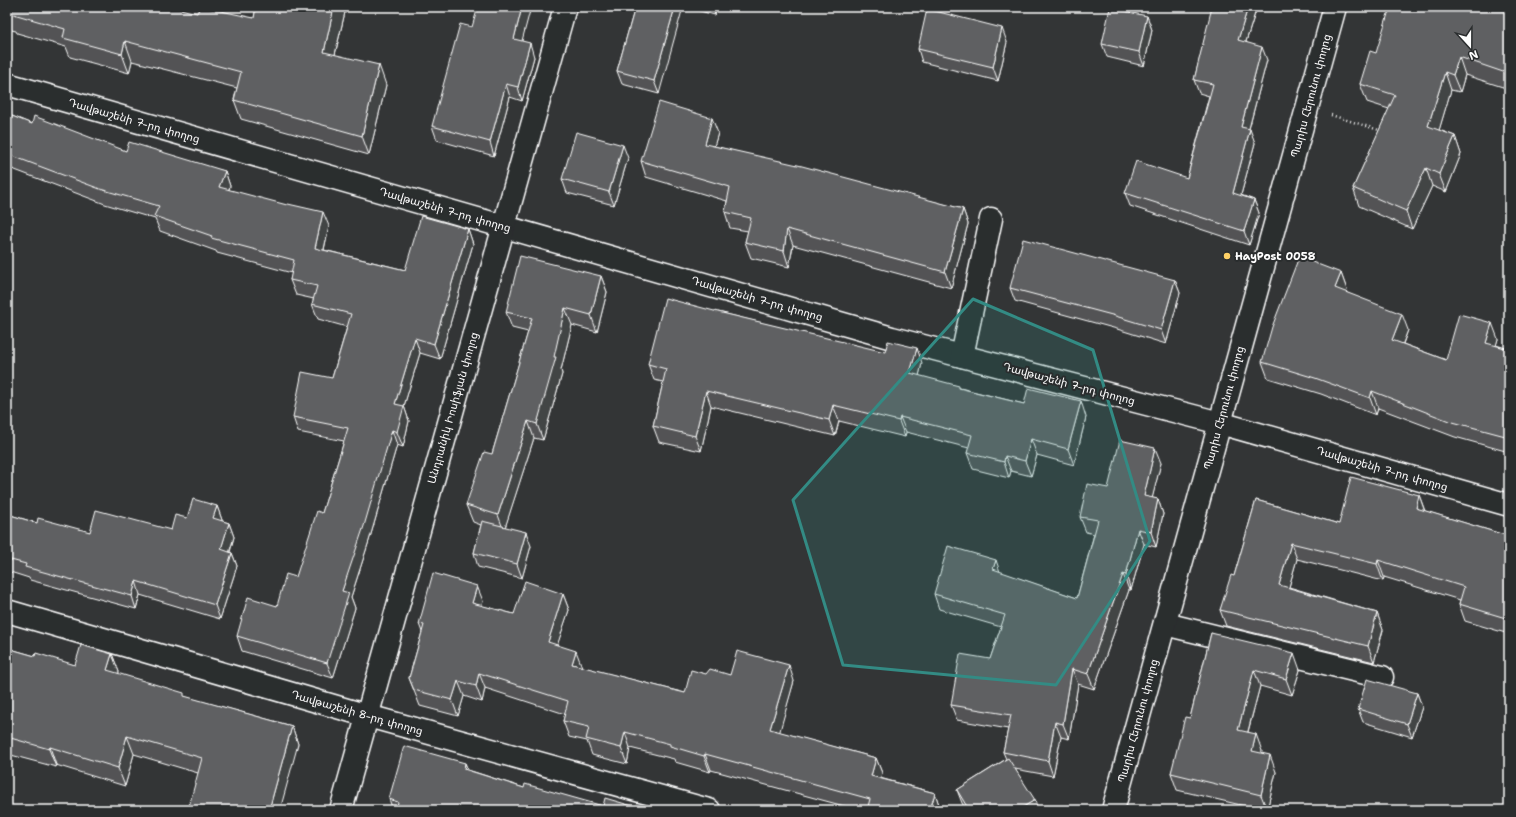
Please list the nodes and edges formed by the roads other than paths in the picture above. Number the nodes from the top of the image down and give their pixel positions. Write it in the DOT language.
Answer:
graph roads {
  1 [pos="565,7"];
  2 [pos="1335,7"];
  3 [pos="7,84"];
  4 [pos="992,219"];
  5 [pos="504,226"];
  6 [pos="962,356"];
  7 [pos="1220,423"];
  8 [pos="1509,505"];
  9 [pos="7,611"];
  10 [pos="1165,624"];
  11 [pos="1382,677"];
  12 [pos="368,716"];
  13 [pos="342,810"];
  14 [pos="709,810"];
  15 [pos="1113,810"];
  1 -- 5 [label="street, Անդրանիկ Իոսիֆյան փողոց"];
  2 -- 7 [label="street, Պարիս Հերունու փողոց"];
  3 -- 5 [label="street, Դավթաշենի 7-րդ փողոց"];
  4 -- 6 [label="street"];
  5 -- 6 [label="street, Դավթաշենի 7-րդ փողոց"];
  5 -- 12 [label="street, Անդրանիկ Իոսիֆյան փողոց"];
  6 -- 7 [label="street, Դավթաշենի 7-րդ փողոց"];
  7 -- 8 [label="street, Դավթաշենի 7-րդ փողոց"];
  7 -- 10 [label="street, Պարիս Հերունու փողոց"];
  9 -- 12 [label="street, Դավթաշենի 8-րդ փողոց"];
  10 -- 11 [label="street"];
  10 -- 15 [label="street, Պարիս Հերունու փողոց"];
  12 -- 13 [label="street, Անդրանիկ Իոսիֆյան փողոց"];
  12 -- 14 [label="street, Դավթաշենի 8-րդ փողոց"];
}
